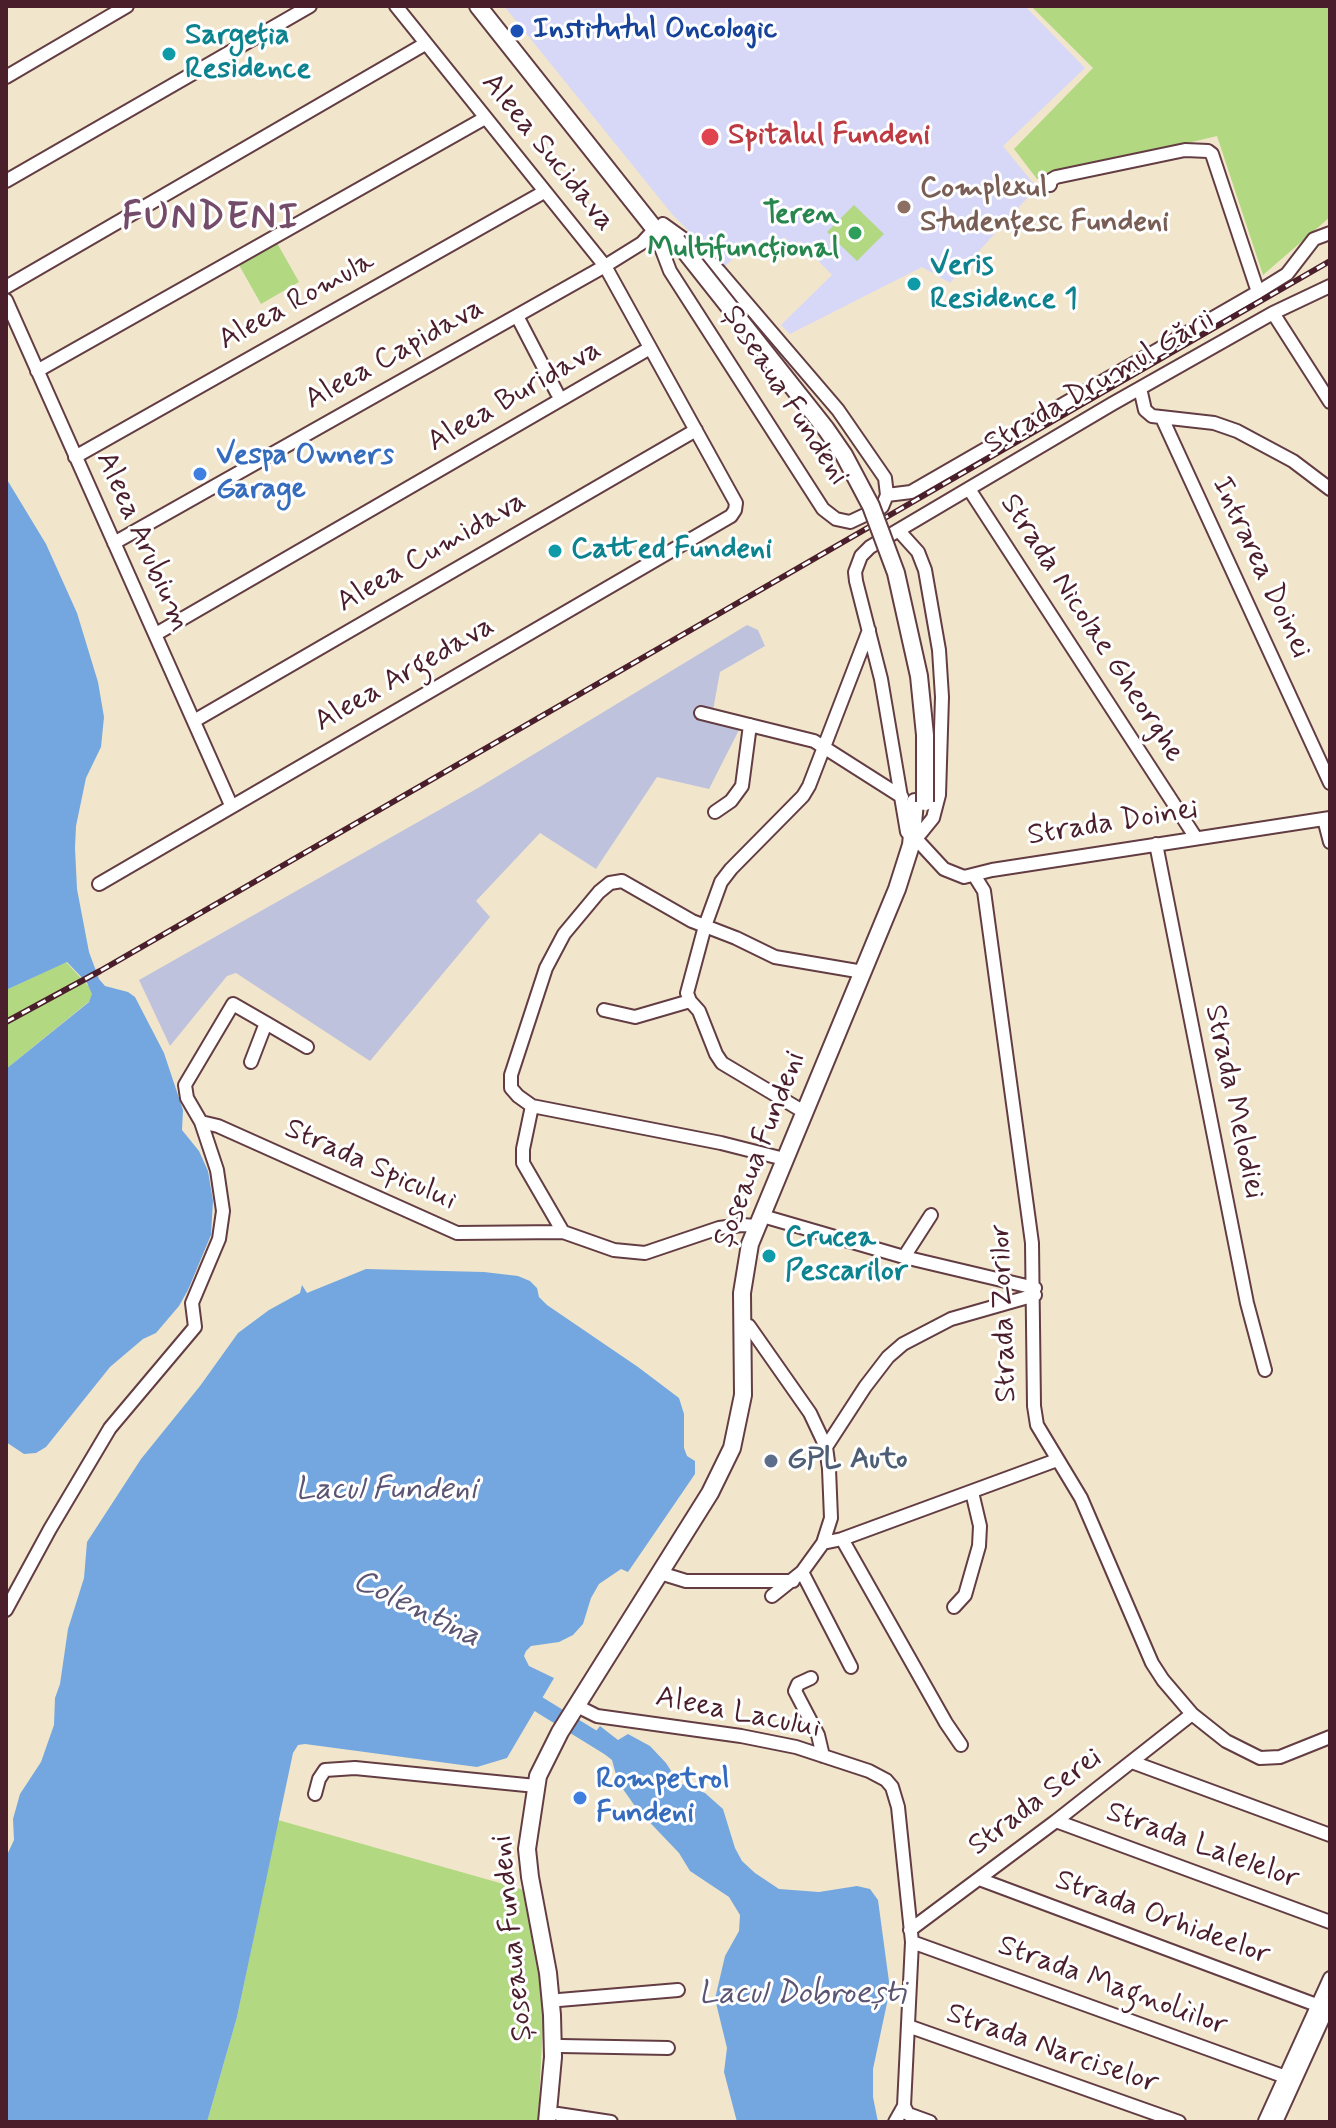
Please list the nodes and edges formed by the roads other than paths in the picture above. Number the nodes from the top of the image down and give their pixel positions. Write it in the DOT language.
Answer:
graph roads {
  1 [pos="127,6"];
  2 [pos="310,6"];
  3 [pos="396,6"];
  4 [pos="478,6"];
  5 [pos="489,6"];
  6 [pos="425,44"];
  7 [pos="6,77"];
  8 [pos="485,118"];
  9 [pos="6,181"];
  10 [pos="1050,185"];
  11 [pos="544,192"];
  12 [pos="659,227"];
  13 [pos="1330,233"];
  14 [pos="605,266"];
  15 [pos="1330,286"];
  16 [pos="6,287"];
  17 [pos="1258,292"];
  18 [pos="6,300"];
  19 [pos="1273,313"];
  20 [pos="517,316"];
  21 [pos="650,348"];
  22 [pos="37,371"];
  23 [pos="1140,388"];
  24 [pos="557,393"];
  25 [pos="1330,402"];
  26 [pos="1162,418"];
  27 [pos="696,430"];
  28 [pos="75,457"];
  29 [pos="969,489"];
  30 [pos="1330,489"];
  31 [pos="887,495"];
  32 [pos="735,510"];
  33 [pos="899,531"];
  34 [pos="114,543"];
  35 [pos="869,630"];
  36 [pos="156,634"];
  37 [pos="701,713"];
  38 [pos="194,721"];
  39 [pos="750,725"];
  40 [pos="826,747"];
  41 [pos="1330,783"];
  42 [pos="914,800"];
  43 [pos="231,805"];
  44 [pos="715,812"];
  45 [pos="1327,819"];
  46 [pos="1196,838"];
  47 [pos="1330,842"];
  48 [pos="916,843"];
  49 [pos="1156,844"];
  50 [pos="974,875"];
  51 [pos="99,884"];
  52 [pos="705,926"];
  53 [pos="863,972"];
  54 [pos="690,1001"];
  55 [pos="604,1010"];
  56 [pos="266,1023"];
  57 [pos="307,1047"];
  58 [pos="251,1062"];
  59 [pos="532,1106"];
  60 [pos="804,1112"];
  61 [pos="201,1122"];
  62 [pos="784,1159"];
  63 [pos="931,1215"];
  64 [pos="761,1222"];
  65 [pos="563,1232"];
  66 [pos="904,1257"];
  67 [pos="1035,1292"];
  68 [pos="749,1326"];
  69 [pos="1265,1370"];
  70 [pos="826,1447"];
  71 [pos="1057,1460"];
  72 [pos="972,1492"];
  73 [pos="842,1539"];
  74 [pos="823,1543"];
  75 [pos="663,1575"];
  76 [pos="797,1577"];
  77 [pos="772,1596"];
  78 [pos="954,1607"];
  79 [pos="6,1610"];
  80 [pos="851,1667"];
  81 [pos="811,1678"];
  82 [pos="580,1709"];
  83 [pos="1192,1714"];
  84 [pos="1330,1737"];
  85 [pos="961,1745"];
  86 [pos="823,1756"];
  87 [pos="548,1762"];
  88 [pos="1132,1762"];
  89 [pos="536,1786"];
  90 [pos="315,1794"];
  91 [pos="1056,1821"];
  92 [pos="1330,1835"];
  93 [pos="979,1879"];
  94 [pos="1330,1922"];
  95 [pos="911,1936"];
  96 [pos="1330,1978"];
  97 [pos="678,1990"];
  98 [pos="559,2000"];
  99 [pos="1326,2006"];
  100 [pos="908,2026"];
  101 [pos="561,2046"];
  102 [pos="668,2048"];
  103 [pos="1290,2078"];
  104 [pos="904,2106"];
  105 [pos="554,2119"];
  106 [pos="611,2122"];
  107 [pos="895,2122"];
  108 [pos="930,2122"];
  109 [pos="1179,2122"];
  110 [pos="1269,2122"];
  1 -- 7 [label="street"];
  2 -- 9 [label="street"];
  3 -- 6 [label="street, Aleea Sucidava"];
  4 -- 12 [label="main road, Șoseaua Fundeni"];
  5 -- 12 [label="main road, Șoseaua Fundeni"];
  6 -- 8 [label="street, Aleea Sucidava"];
  6 -- 16 [label="street"];
  8 -- 11 [label="street, Aleea Sucidava"];
  8 -- 22 [label="street"];
  10 -- 17 [label="street"];
  11 -- 14 [label="street, Aleea Sucidava"];
  11 -- 28 [label="street, Aleea Romula"];
  12 -- 14 [label="street, Aleea Capidava"];
  12 -- 31 [label="street, Șoseaua Fundeni"];
  12 -- 31 [label="street, Șoseaua Fundeni"];
  12 -- 42 [label="main road, Șoseaua Fundeni"];
  13 -- 17 [label="street"];
  14 -- 20 [label="street, Aleea Capidava"];
  14 -- 21 [label="street, Aleea Sucidava"];
  15 -- 19 [label="street, Strada Drumul Gării"];
  17 -- 31 [label="street"];
  18 -- 22 [label="street, Aleea Arubium"];
  19 -- 23 [label="street, Strada Drumul Gării"];
  19 -- 25 [label="street"];
  20 -- 24 [label="street"];
  20 -- 34 [label="street, Aleea Capidava"];
  21 -- 27 [label="street, Aleea Sucidava"];
  21 -- 36 [label="street, Aleea Buridava"];
  22 -- 28 [label="street, Aleea Arubium"];
  23 -- 26 [label="street, Intrarea Doinei"];
  23 -- 29 [label="street, Strada Drumul Gării"];
  26 -- 30 [label="street"];
  26 -- 41 [label="street, Intrarea Doinei"];
  27 -- 32 [label="street, Aleea Sucidava"];
  27 -- 38 [label="street, Aleea Cumidava"];
  28 -- 34 [label="street, Aleea Arubium"];
  29 -- 33 [label="street, Strada Drumul Gării"];
  29 -- 46 [label="street, Strada Nicolae Gheorghe"];
  32 -- 43 [label="street, Aleea Argedava"];
  33 -- 35 [label="street, Șoseaua Fundeni"];
  33 -- 48 [label="street, Șoseaua Fundeni"];
  34 -- 36 [label="street, Aleea Arubium"];
  35 -- 40 [label="street"];
  35 -- 42 [label="street, Șoseaua Fundeni"];
  36 -- 38 [label="street, Aleea Arubium"];
  37 -- 39 [label="street"];
  38 -- 43 [label="street, Aleea Arubium"];
  39 -- 40 [label="street"];
  39 -- 44 [label="street"];
  40 -- 42 [label="street"];
  40 -- 52 [label="street"];
  42 -- 48 [label="main road, Șoseaua Fundeni"];
  43 -- 51 [label="street, Aleea Argedava"];
  45 -- 46 [label="street, Strada Doinei"];
  45 -- 47 [label="street"];
  46 -- 49 [label="street, Strada Doinei"];
  48 -- 50 [label="street"];
  48 -- 53 [label="main road, Șoseaua Fundeni"];
  48 -- 64 [label="main road, Șoseaua Fundeni"];
  49 -- 50 [label="street, Strada Doinei"];
  49 -- 69 [label="street, Strada Melodiei"];
  50 -- 67 [label="street, Strada Zorilor"];
  52 -- 53 [label="street"];
  52 -- 54 [label="street"];
  52 -- 59 [label="street"];
  53 -- 60 [label="main road, Șoseaua Fundeni"];
  54 -- 55 [label="street"];
  54 -- 60 [label="street"];
  56 -- 57 [label="street"];
  56 -- 58 [label="street"];
  56 -- 61 [label="street"];
  59 -- 62 [label="street"];
  59 -- 65 [label="street"];
  60 -- 62 [label="main road, Șoseaua Fundeni"];
  61 -- 65 [label="street, Strada Spicului"];
  61 -- 79 [label="street"];
  62 -- 64 [label="main road, Șoseaua Fundeni"];
  63 -- 66 [label="street"];
  64 -- 65 [label="street, Strada Spicului"];
  64 -- 66 [label="street"];
  64 -- 68 [label="main road, Șoseaua Fundeni"];
  64 -- 75 [label="main road, Șoseaua Fundeni"];
  66 -- 67 [label="street"];
  67 -- 70 [label="street"];
  67 -- 71 [label="street, Strada Zorilor"];
  68 -- 70 [label="street"];
  68 -- 75 [label="main road, Șoseaua Fundeni"];
  70 -- 74 [label="street"];
  71 -- 72 [label="street"];
  71 -- 83 [label="street, Strada Zorilor"];
  72 -- 73 [label="street"];
  72 -- 78 [label="street"];
  73 -- 74 [label="street"];
  73 -- 85 [label="street"];
  74 -- 76 [label="street"];
  75 -- 76 [label="street"];
  75 -- 82 [label="main road, Șoseaua Fundeni"];
  76 -- 77 [label="street"];
  76 -- 80 [label="street"];
  81 -- 86 [label="street"];
  82 -- 86 [label="street, Aleea Lacului"];
  82 -- 87 [label="main road, Șoseaua Fundeni"];
  83 -- 84 [label="street, Strada Zorilor"];
  83 -- 88 [label="street, Strada Serei"];
  86 -- 95 [label="street, Aleea Lacului"];
  87 -- 89 [label="main road, Șoseaua Fundeni"];
  87 -- 98 [label="main road, Șoseaua Fundeni"];
  88 -- 91 [label="street, Strada Serei"];
  88 -- 92 [label="street"];
  89 -- 90 [label="street"];
  89 -- 105 [label="main road, Șoseaua Fundeni"];
  91 -- 93 [label="street, Strada Serei"];
  91 -- 94 [label="street, Strada Lalelelor"];
  93 -- 95 [label="street, Strada Serei"];
  93 -- 99 [label="street, Strada Orhideelor"];
  95 -- 100 [label="street, Aleea Lacului"];
  95 -- 103 [label="street, Strada Magnoliilor"];
  96 -- 99 [label="street"];
  97 -- 98 [label="street"];
  98 -- 101 [label="main road, Șoseaua Fundeni"];
  99 -- 103 [label="street"];
  100 -- 104 [label="street, Aleea Lacului"];
  100 -- 109 [label="street, Strada Narciselor"];
  101 -- 102 [label="street"];
  101 -- 105 [label="main road, Șoseaua Fundeni"];
  103 -- 110 [label="street"];
  104 -- 107 [label="street"];
  104 -- 108 [label="street"];
  105 -- 106 [label="street"];
}
